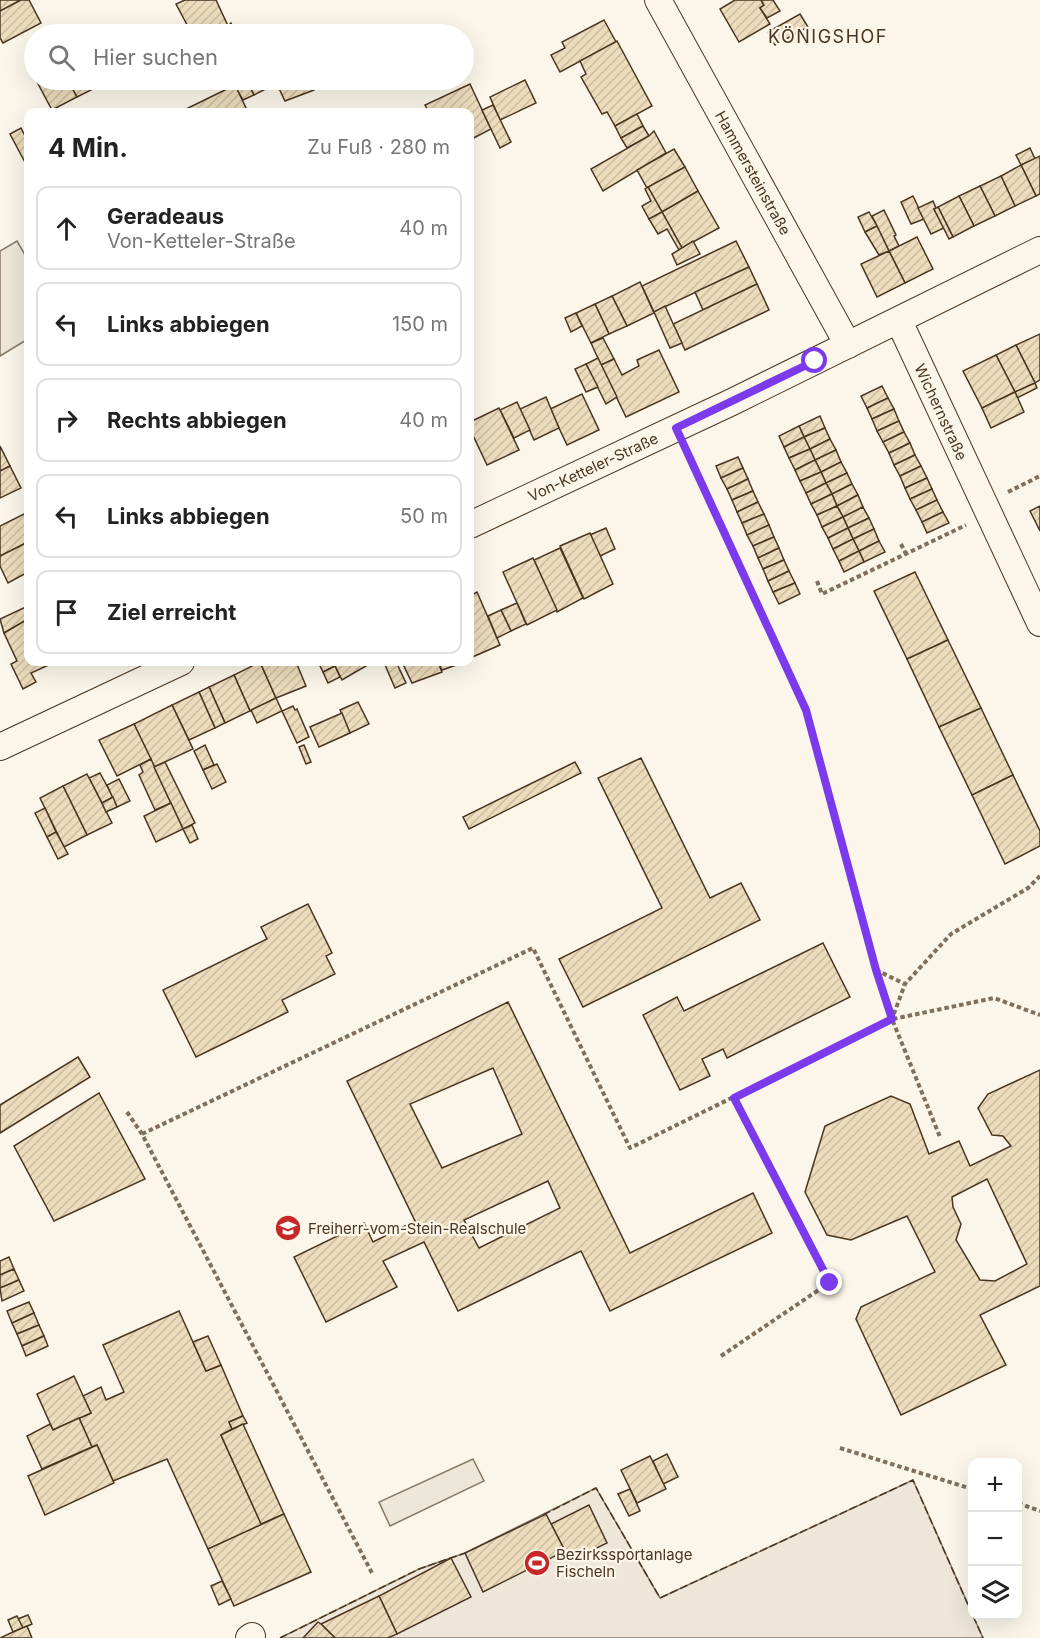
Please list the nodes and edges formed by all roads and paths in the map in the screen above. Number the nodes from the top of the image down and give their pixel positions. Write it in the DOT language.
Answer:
graph roads {
  1 [pos="658,0"];
  2 [pos="1040,250"];
  3 [pos="899,321"];
  4 [pos="849,345"];
  5 [pos="676,428"];
  6 [pos="1040,476"];
  7 [pos="986,509"];
  8 [pos="474,523"];
  9 [pos="901,544"];
  10 [pos="906,554"];
  11 [pos="817,581"];
  12 [pos="1040,623"];
  13 [pos="172,666"];
  14 [pos="0,747"];
  15 [pos="1040,876"];
  16 [pos="876,970"];
  17 [pos="905,984"];
  18 [pos="1040,1015"];
  19 [pos="892,1019"];
  20 [pos="734,1098"];
  21 [pos="127,1112"];
  22 [pos="142,1134"];
  23 [pos="940,1137"];
  24 [pos="721,1356"];
  25 [pos="840,1448"];
  26 [pos="968,1488"];
  27 [pos="1022,1505"];
  28 [pos="1040,1511"];
  29 [pos="372,1573"];
  1 -- 4 [label="street, Hammersteinstraße"];
  2 -- 3 [label="street, Von-Ketteler-Straße"];
  3 -- 4 [label="street, Von-Ketteler-Straße"];
  3 -- 7 [label="street, Wichernstraße"];
  4 -- 5 [label="street, Von-Ketteler-Straße"];
  5 -- 8 [label="street, Von-Ketteler-Straße"];
  5 -- 16 [label="path"];
  6 -- 7 [label="path"];
  7 -- 10 [label="path"];
  7 -- 12 [label="street, Wichernstraße"];
  9 -- 10 [label="path"];
  10 -- 11 [label="path"];
  13 -- 14 [label="street"];
  15 -- 17 [label="path"];
  16 -- 17 [label="path"];
  16 -- 19 [label="path"];
  17 -- 19 [label="path"];
  18 -- 19 [label="path"];
  19 -- 20 [label="path"];
  19 -- 23 [label="path"];
  20 -- 22 [label="path"];
  20 -- 24 [label="path"];
  21 -- 22 [label="path"];
  22 -- 29 [label="path"];
  25 -- 26 [label="path"];
  27 -- 28 [label="path"];
}
